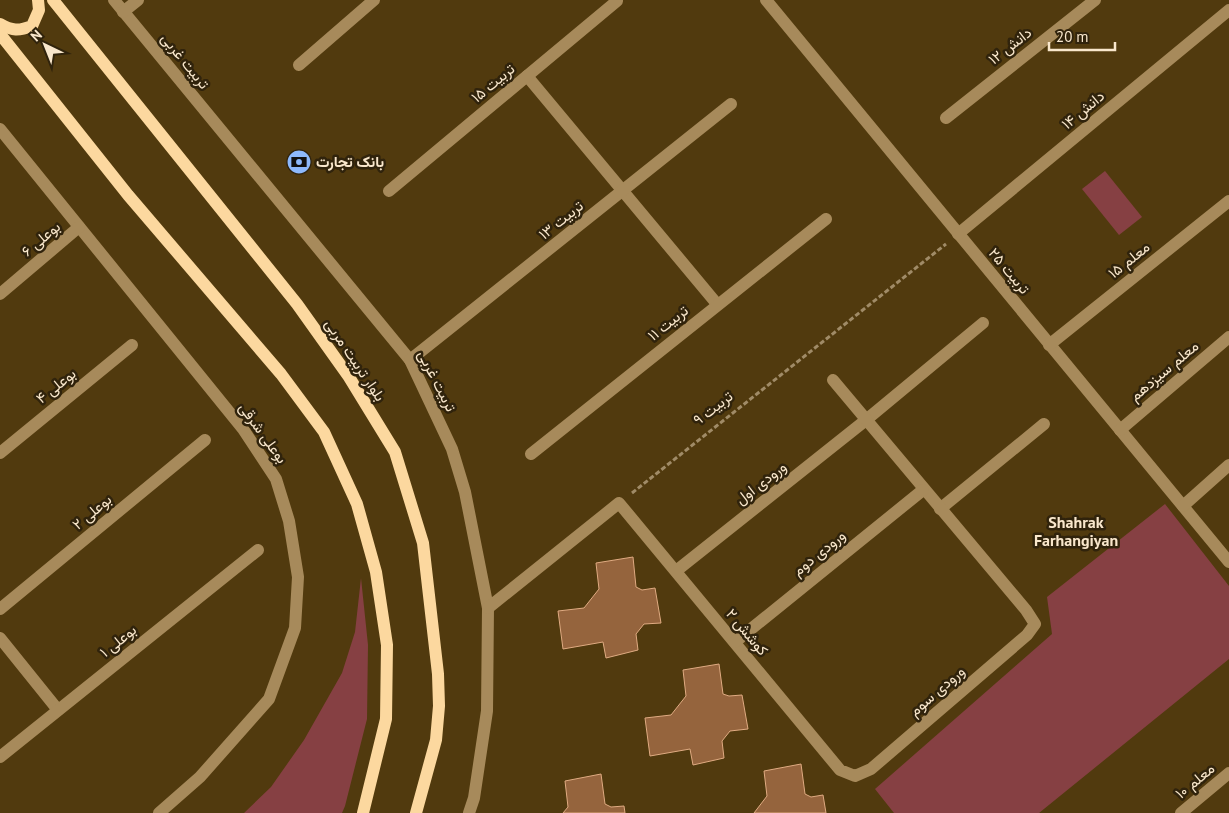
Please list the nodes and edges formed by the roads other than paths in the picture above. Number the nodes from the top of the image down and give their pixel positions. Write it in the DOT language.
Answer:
graph roads {
  1 [pos="38,0"];
  2 [pos="53,0"];
  3 [pos="114,0"];
  4 [pos="138,0"];
  5 [pos="374,0"];
  6 [pos="617,0"];
  7 [pos="766,0"];
  8 [pos="1095,0"];
  9 [pos="1229,10"];
  10 [pos="124,12"];
  11 [pos="0,24"];
  12 [pos="0,34"];
  13 [pos="299,65"];
  14 [pos="527,76"];
  15 [pos="731,104"];
  16 [pos="946,118"];
  17 [pos="0,128"];
  18 [pos="623,190"];
  19 [pos="389,191"];
  20 [pos="1229,201"];
  21 [pos="826,219"];
  22 [pos="80,227"];
  23 [pos="958,234"];
  24 [pos="0,294"];
  25 [pos="717,304"];
  26 [pos="983,323"];
  27 [pos="1229,337"];
  28 [pos="132,345"];
  29 [pos="1049,345"];
  30 [pos="410,360"];
  31 [pos="833,380"];
  32 [pos="866,420"];
  33 [pos="1044,424"];
  34 [pos="1120,430"];
  35 [pos="205,440"];
  36 [pos="0,453"];
  37 [pos="531,454"];
  38 [pos="1229,465"];
  39 [pos="924,490"];
  40 [pos="1183,506"];
  41 [pos="940,509"];
  42 [pos="258,550"];
  43 [pos="1228,560"];
  44 [pos="676,572"];
  45 [pos="488,608"];
  46 [pos="0,609"];
  47 [pos="0,638"];
  48 [pos="735,642"];
  49 [pos="58,710"];
  50 [pos="0,757"];
  51 [pos="1229,773"];
  52 [pos="855,776"];
  53 [pos="159,813"];
  54 [pos="363,813"];
  55 [pos="416,813"];
  56 [pos="469,813"];
  57 [pos="1181,813"];
  1 -- 11 [label="main road"];
  2 -- 55 [label="main road, بلوار تربیت مربی"];
  3 -- 10 [label="street, تربیت غربی"];
  4 -- 10 [label="street"];
  5 -- 13 [label="street"];
  6 -- 14 [label="street, تربیت ۱۵"];
  7 -- 23 [label="street, تربیت ۲۵"];
  8 -- 16 [label="street, دانش ۱۲"];
  9 -- 23 [label="street, دانش ۱۴"];
  10 -- 30 [label="street, تربیت غربی"];
  12 -- 54 [label="main road"];
  14 -- 18 [label="street"];
  14 -- 19 [label="street, تربیت ۱۵"];
  15 -- 18 [label="street, تربیت ۱۳"];
  17 -- 22 [label="street, بوعلی شرقی"];
  18 -- 25 [label="street"];
  18 -- 30 [label="street, تربیت ۱۳"];
  20 -- 29 [label="street, معلم ۱۵"];
  21 -- 25 [label="street, تربیت ۱۱"];
  22 -- 24 [label="street, بوعلی ۶"];
  22 -- 53 [label="street, بوعلی شرقی"];
  23 -- 29 [label="street, تربیت ۲۵"];
  25 -- 37 [label="street, تربیت ۱۱"];
  26 -- 32 [label="street, ورودی اول"];
  27 -- 34 [label="street, معلم سیزدهم"];
  28 -- 36 [label="street, بوعلی ۴"];
  29 -- 34 [label="street, تربیت ۲۵"];
  30 -- 45 [label="street, تربیت غربی"];
  31 -- 32 [label="street"];
  32 -- 39 [label="street"];
  32 -- 44 [label="street, ورودی اول"];
  33 -- 41 [label="street"];
  34 -- 40 [label="street, تربیت ۲۵"];
  35 -- 46 [label="street, بوعلی ۲"];
  38 -- 40 [label="street"];
  39 -- 41 [label="street"];
  39 -- 48 [label="street, ورودی دوم"];
  40 -- 43 [label="street, تربیت ۲۵"];
  41 -- 52 [label="street, ورودی سوم"];
  42 -- 49 [label="street, بوعلی ۱"];
  44 -- 45 [label="street, کوشش ۲"];
  44 -- 48 [label="street, کوشش ۲"];
  45 -- 56 [label="street, تربیت غربی"];
  47 -- 49 [label="street"];
  48 -- 52 [label="street, کوشش ۲"];
  49 -- 50 [label="street, بوعلی ۱"];
  51 -- 57 [label="street, معلم ۱۰"];
}
